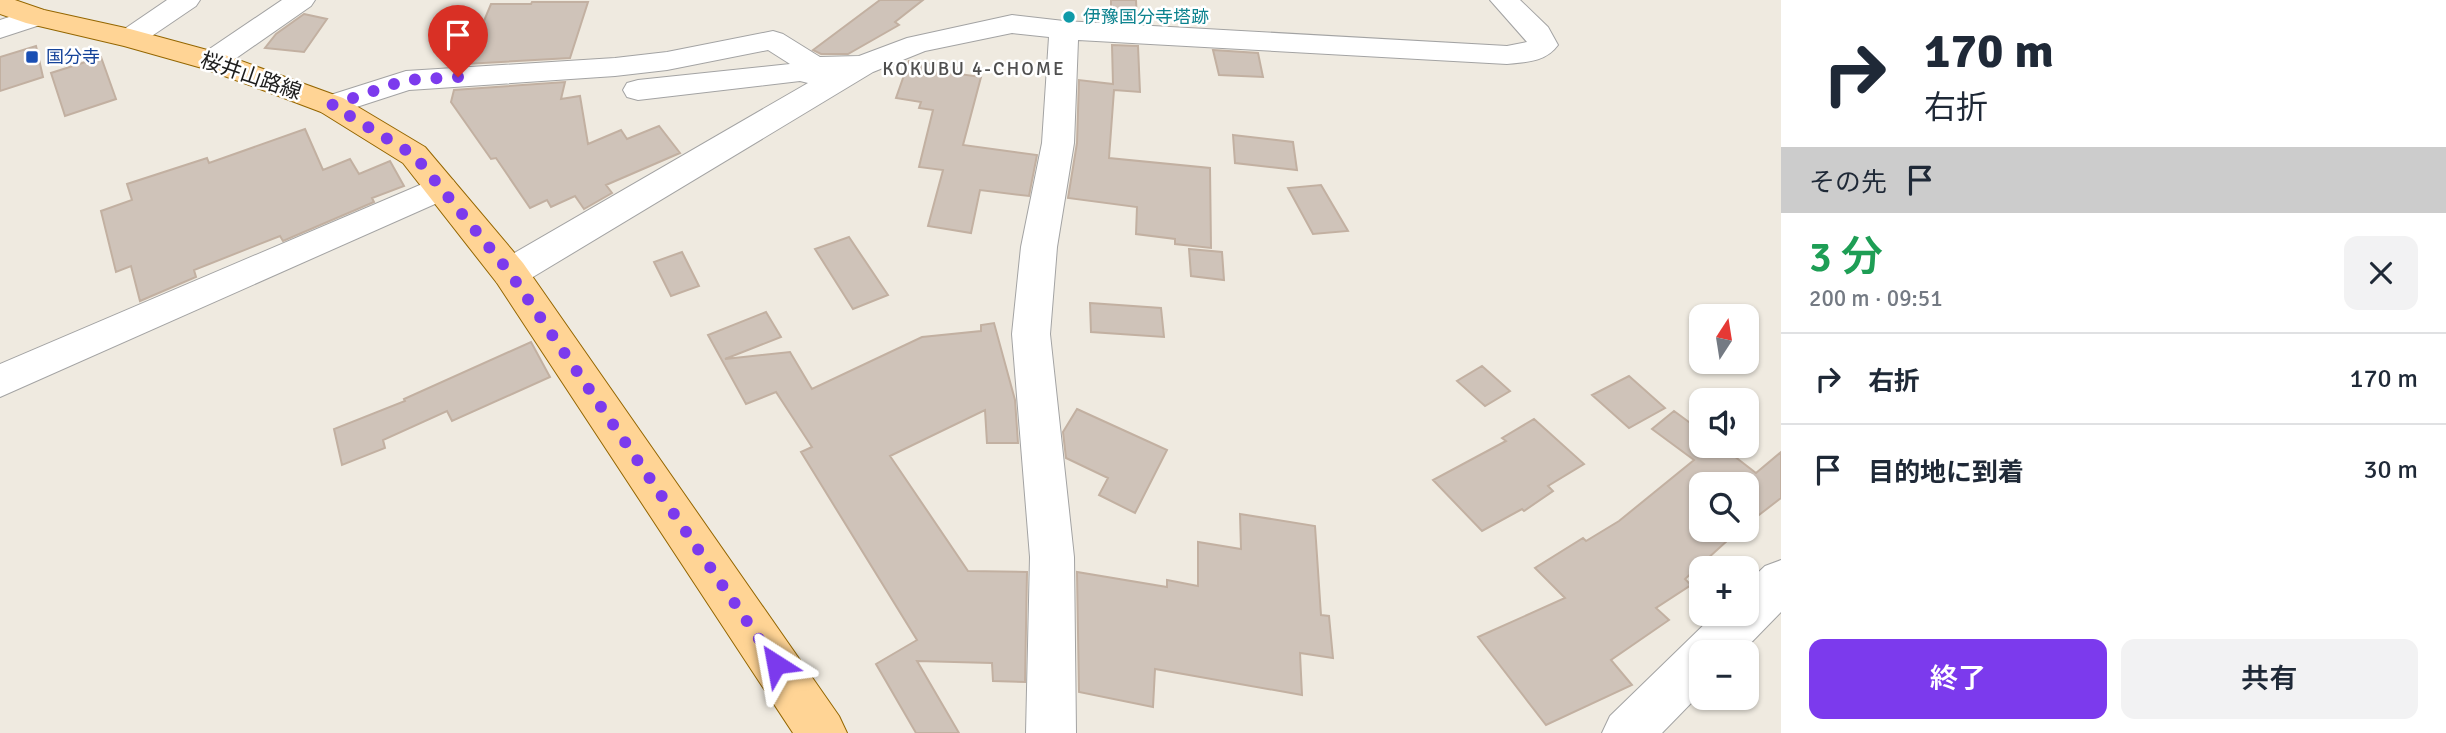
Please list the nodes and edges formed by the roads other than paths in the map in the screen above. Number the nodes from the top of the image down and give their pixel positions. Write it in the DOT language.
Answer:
graph roads {
  1 [pos="186,0"];
  2 [pos="301,0"];
  3 [pos="1504,0"];
  4 [pos="0,4"];
  5 [pos="1015,12"];
  6 [pos="36,17"];
  7 [pos="0,29"];
  8 [pos="1064,30"];
  9 [pos="130,38"];
  10 [pos="212,61"];
  11 [pos="849,73"];
  12 [pos="332,105"];
  13 [pos="441,188"];
  14 [pos="510,273"];
  15 [pos="0,381"];
  16 [pos="1781,581"];
  17 [pos="1721,640"];
  18 [pos="1689,672"];
  19 [pos="822,733"];
  20 [pos="1051,733"];
  21 [pos="1627,733"];
  1 -- 9 [label="street"];
  2 -- 10 [label="street"];
  3 -- 8 [label="street"];
  4 -- 6 [label="main road, 桜井山路線"];
  5 -- 8 [label="street"];
  5 -- 11 [label="street"];
  6 -- 7 [label="street"];
  6 -- 9 [label="main road, 桜井山路線"];
  8 -- 20 [label="street"];
  9 -- 10 [label="main road, 桜井山路線"];
  10 -- 12 [label="main road, 桜井山路線"];
  11 -- 12 [label="street"];
  11 -- 14 [label="street"];
  12 -- 13 [label="main road, 桜井山路線"];
  13 -- 14 [label="main road, 桜井山路線"];
  13 -- 15 [label="street"];
  14 -- 19 [label="main road, 桜井山路線"];
  16 -- 17 [label="street"];
  18 -- 21 [label="street"];
}
